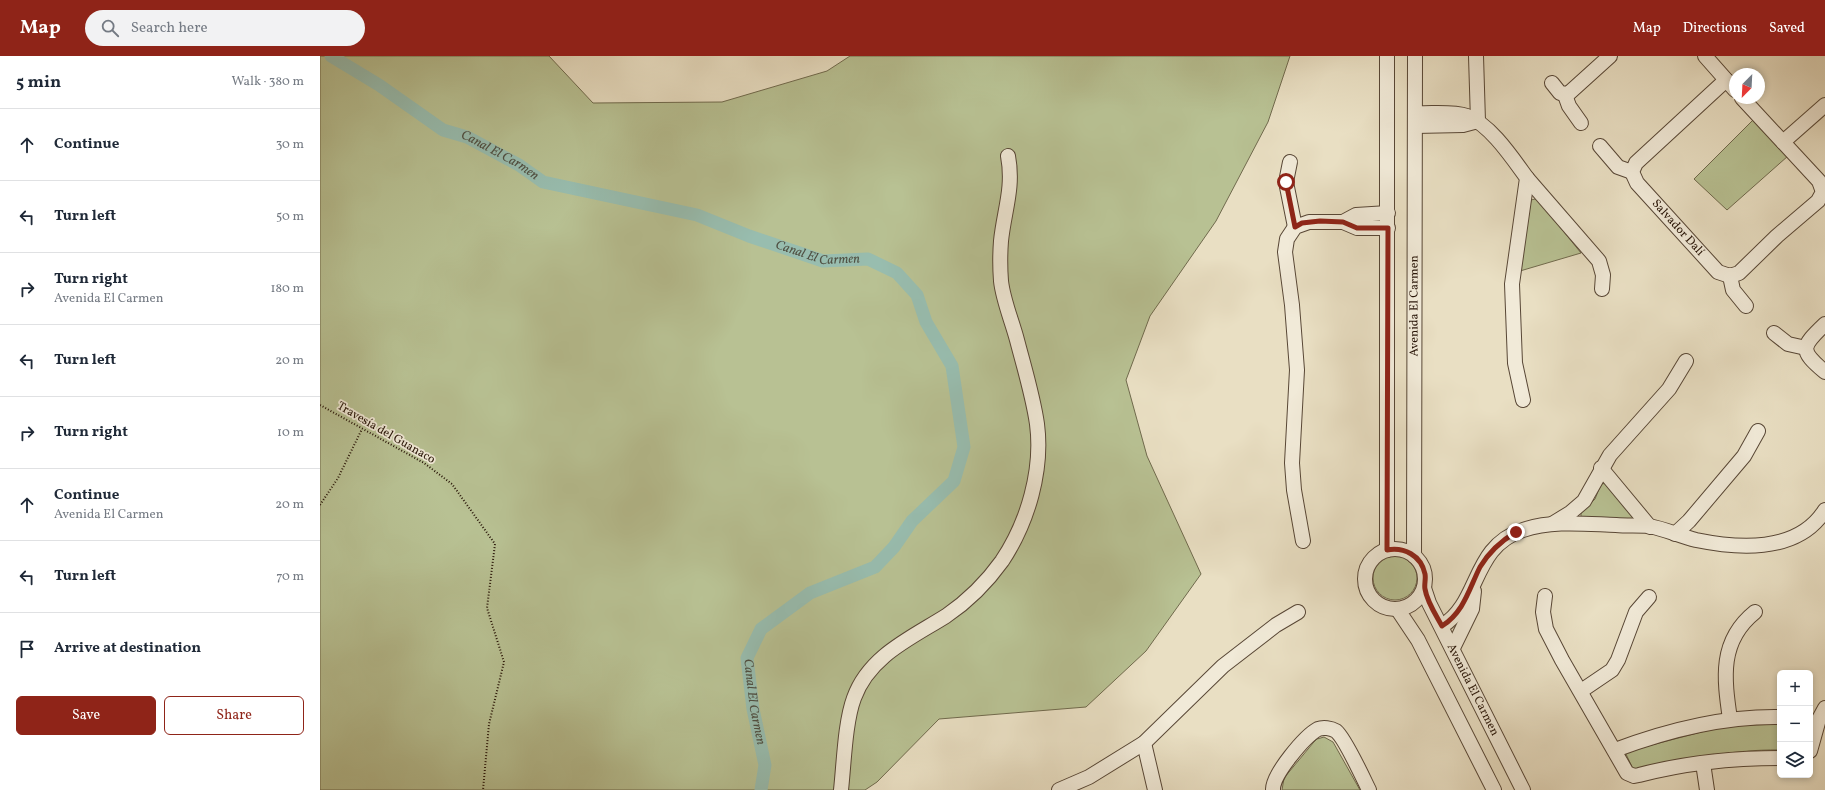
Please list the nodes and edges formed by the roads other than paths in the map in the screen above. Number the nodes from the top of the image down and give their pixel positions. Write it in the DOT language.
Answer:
graph roads {
  1 [pos="1387,56"];
  2 [pos="1414,56"];
  3 [pos="1476,56"];
  4 [pos="1705,56"];
  5 [pos="1608,57"];
  6 [pos="1552,83"];
  7 [pos="1729,83"];
  8 [pos="1729,87"];
  9 [pos="1565,95"];
  10 [pos="1748,104"];
  11 [pos="1825,105"];
  12 [pos="1415,120"];
  13 [pos="1478,121"];
  14 [pos="1581,123"];
  15 [pos="1783,142"];
  16 [pos="1600,146"];
  17 [pos="1008,156"];
  18 [pos="1290,162"];
  19 [pos="1632,172"];
  20 [pos="1527,178"];
  21 [pos="1824,192"];
  22 [pos="1388,213"];
  23 [pos="1343,222"];
  24 [pos="1295,227"];
  25 [pos="1388,228"];
  26 [pos="1730,276"];
  27 [pos="1602,289"];
  28 [pos="1746,306"];
  29 [pos="1825,324"];
  30 [pos="1774,333"];
  31 [pos="1806,348"];
  32 [pos="1686,361"];
  33 [pos="1825,372"];
  34 [pos="1523,400"];
  35 [pos="1758,430"];
  36 [pos="1601,468"];
  37 [pos="1825,510"];
  38 [pos="1550,525"];
  39 [pos="1650,526"];
  40 [pos="1675,534"];
  41 [pos="1303,541"];
  42 [pos="1387,550"];
  43 [pos="1414,556"];
  44 [pos="1473,585"];
  45 [pos="1424,588"];
  46 [pos="1545,596"];
  47 [pos="1649,597"];
  48 [pos="1398,610"];
  49 [pos="1298,612"];
  50 [pos="1755,612"];
  51 [pos="1442,626"];
  52 [pos="1453,648"];
  53 [pos="1581,691"];
  54 [pos="1818,715"];
  55 [pos="1777,717"];
  56 [pos="1730,719"];
  57 [pos="1812,742"];
  58 [pos="1144,743"];
  59 [pos="1615,750"];
  60 [pos="1777,758"];
  61 [pos="1703,763"];
  62 [pos="841,790"];
  63 [pos="1059,790"];
  64 [pos="1155,790"];
  65 [pos="1274,790"];
  66 [pos="1369,790"];
  67 [pos="1494,790"];
  68 [pos="1523,790"];
  69 [pos="1706,790"];
  1 -- 22 [label="street"];
  2 -- 12 [label="street, Avenida El Carmen"];
  3 -- 13 [label="street"];
  4 -- 7 [label="street"];
  5 -- 9 [label="street"];
  6 -- 9 [label="street"];
  8 -- 19 [label="street"];
  9 -- 14 [label="street"];
  10 -- 15 [label="street"];
  11 -- 15 [label="street"];
  12 -- 13 [label="street"];
  12 -- 43 [label="street, Avenida El Carmen"];
  13 -- 20 [label="street"];
  15 -- 21 [label="street"];
  16 -- 19 [label="street"];
  17 -- 62 [label="street"];
  18 -- 24 [label="street"];
  19 -- 26 [label="street, Salvador Dalí"];
  20 -- 27 [label="street"];
  20 -- 34 [label="street"];
  21 -- 26 [label="street"];
  22 -- 23 [label="street"];
  22 -- 25 [label="street"];
  23 -- 24 [label="street"];
  23 -- 25 [label="street"];
  24 -- 41 [label="street"];
  25 -- 42 [label="street"];
  26 -- 28 [label="street"];
  29 -- 31 [label="street"];
  30 -- 31 [label="street"];
  31 -- 33 [label="street"];
  32 -- 36 [label="street"];
  35 -- 40 [label="street"];
  36 -- 38 [label="street"];
  36 -- 39 [label="street"];
  37 -- 40 [label="street"];
  38 -- 39 [label="street"];
  38 -- 44 [label="street"];
  39 -- 40 [label="street"];
  42 -- 43 [label="street"];
  42 -- 48 [label="street"];
  43 -- 45 [label="street"];
  44 -- 51 [label="street"];
  44 -- 52 [label="street"];
  45 -- 48 [label="street"];
  45 -- 51 [label="street, Avenida El Carmen"];
  46 -- 53 [label="street"];
  47 -- 53 [label="street"];
  48 -- 67 [label="street"];
  49 -- 58 [label="street"];
  50 -- 56 [label="street"];
  51 -- 52 [label="street, Avenida El Carmen"];
  52 -- 68 [label="street, Avenida El Carmen"];
  53 -- 59 [label="street"];
  54 -- 57 [label="street"];
  55 -- 56 [label="street"];
  56 -- 59 [label="street"];
  58 -- 63 [label="street"];
  58 -- 64 [label="street"];
  59 -- 61 [label="street"];
  60 -- 61 [label="street"];
  61 -- 69 [label="street"];
  65 -- 66 [label="street"];
}
